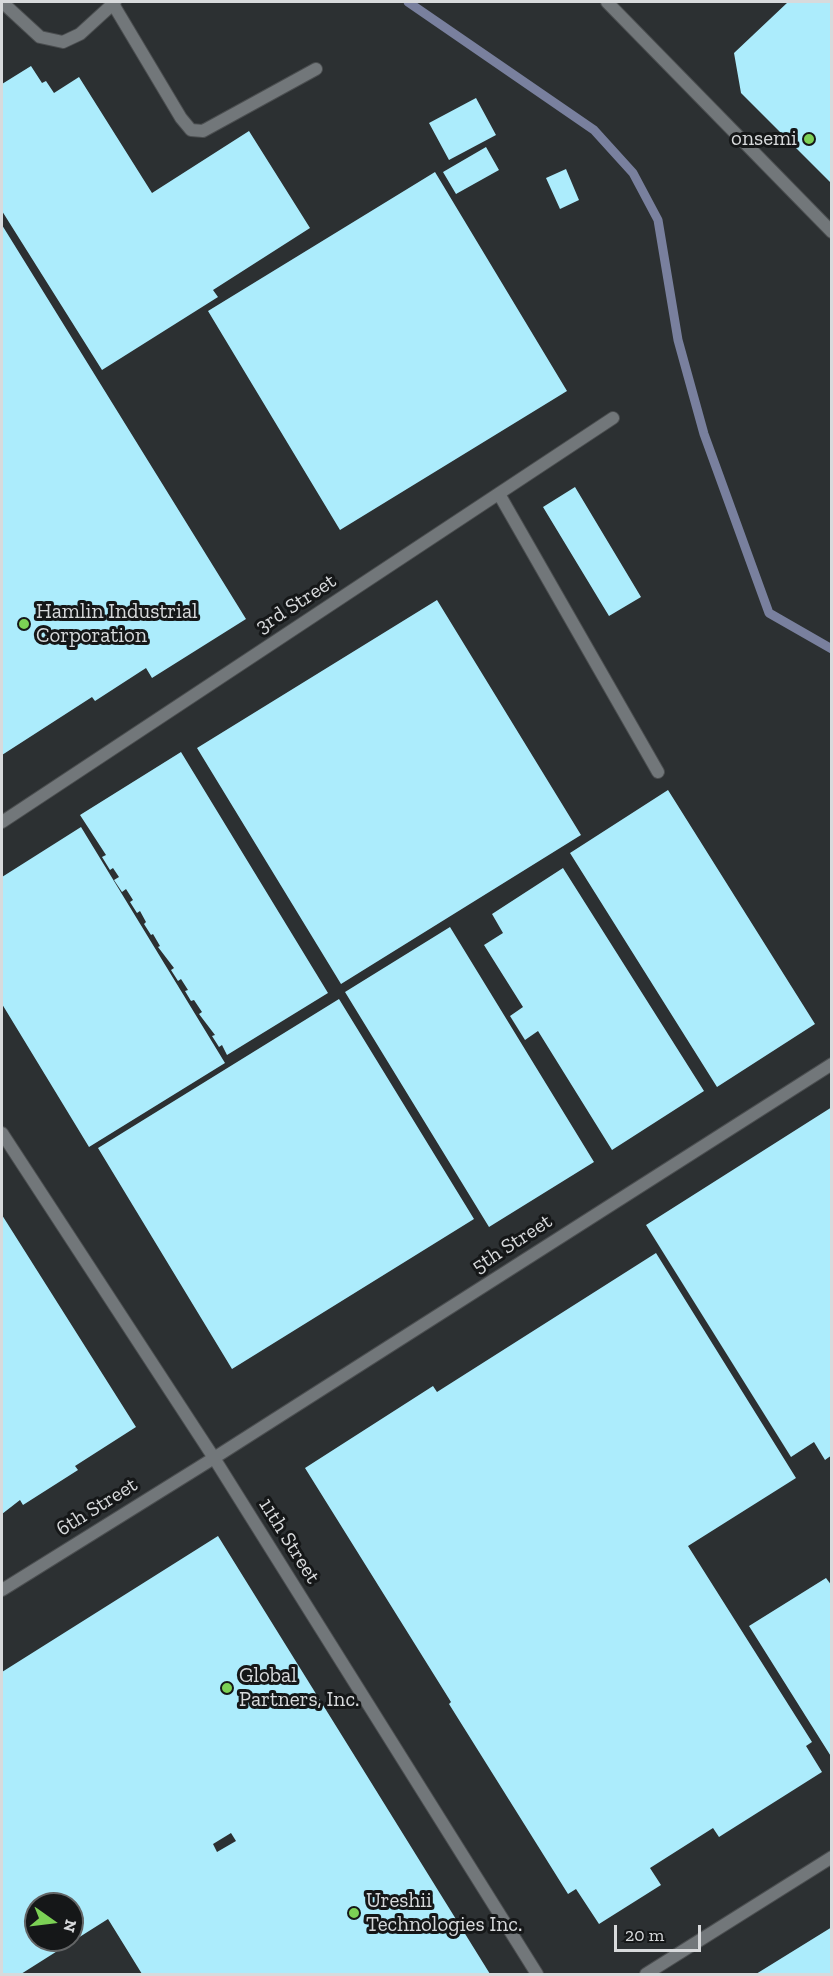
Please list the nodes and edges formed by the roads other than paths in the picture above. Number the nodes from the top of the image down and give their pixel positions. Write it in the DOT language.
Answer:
graph roads {
  1 [pos="2,2"];
  2 [pos="607,2"];
  3 [pos="114,3"];
  4 [pos="316,69"];
  5 [pos="831,232"];
  6 [pos="613,418"];
  7 [pos="499,494"];
  8 [pos="658,772"];
  9 [pos="2,822"];
  10 [pos="831,1064"];
  11 [pos="2,1133"];
  12 [pos="214,1458"];
  13 [pos="2,1590"];
  14 [pos="831,1857"];
  15 [pos="537,1974"];
  16 [pos="646,1974"];
  1 -- 3 [label="lane"];
  2 -- 5 [label="lane"];
  3 -- 4 [label="lane"];
  6 -- 7 [label="lane, 3rd Street"];
  7 -- 8 [label="lane"];
  7 -- 9 [label="lane, 3rd Street"];
  10 -- 12 [label="lane, 5th Street"];
  11 -- 12 [label="lane, 11th Street"];
  12 -- 13 [label="lane, 6th Street"];
  12 -- 15 [label="lane, 11th Street"];
  14 -- 16 [label="lane"];
}
